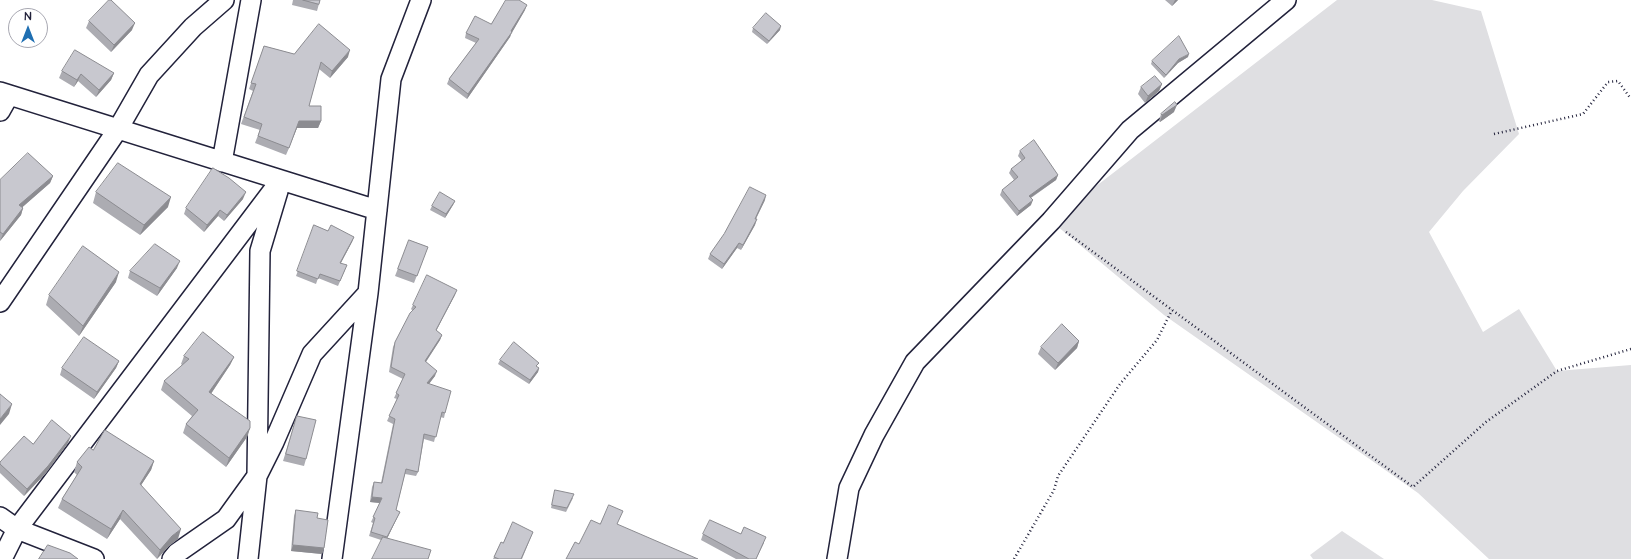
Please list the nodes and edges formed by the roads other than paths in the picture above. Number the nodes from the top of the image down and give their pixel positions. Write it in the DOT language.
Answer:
graph roads {
  1 [pos="224,0"];
  2 [pos="251,0"];
  3 [pos="421,0"];
  4 [pos="1286,0"];
  5 [pos="3,99"];
  6 [pos="118,129"];
  7 [pos="222,162"];
  8 [pos="281,180"];
  9 [pos="377,210"];
  10 [pos="368,293"];
  11 [pos="0,302"];
  12 [pos="257,476"];
  13 [pos="0,517"];
  14 [pos="17,529"];
  15 [pos="2,559"];
  16 [pos="94,559"];
  17 [pos="172,559"];
  18 [pos="248,559"];
  19 [pos="332,559"];
  20 [pos="837,559"];
  1 -- 6 [label="street"];
  2 -- 7 [label="street"];
  3 -- 9 [label="street"];
  4 -- 20 [label="street"];
  5 -- 6 [label="street"];
  6 -- 7 [label="street"];
  6 -- 11 [label="street"];
  7 -- 8 [label="street"];
  8 -- 9 [label="street"];
  8 -- 12 [label="street"];
  8 -- 14 [label="street"];
  9 -- 10 [label="street"];
  10 -- 12 [label="street"];
  10 -- 19 [label="street"];
  12 -- 17 [label="street"];
  12 -- 18 [label="street"];
  13 -- 14 [label="street"];
  14 -- 15 [label="street"];
  14 -- 16 [label="street"];
}
